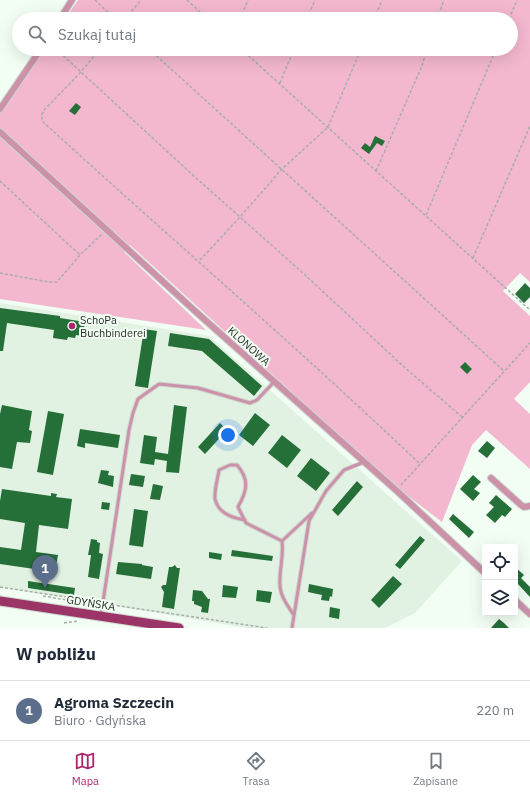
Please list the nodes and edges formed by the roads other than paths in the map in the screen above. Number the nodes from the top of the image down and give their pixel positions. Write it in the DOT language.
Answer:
graph roads {
  1 [pos="72,0"];
  2 [pos="64,12"];
  3 [pos="36,56"];
  4 [pos="0,109"];
  5 [pos="0,132"];
  6 [pos="274,382"];
  7 [pos="364,462"];
  8 [pos="491,478"];
  9 [pos="530,506"];
  10 [pos="316,510"];
  11 [pos="244,520"];
  12 [pos="282,541"];
  13 [pos="482,570"];
  14 [pos="0,601"];
  15 [pos="518,603"];
  16 [pos="293,614"];
  17 [pos="530,614"];
  18 [pos="101,616"];
  19 [pos="179,628"];
  20 [pos="292,628"];
  1 -- 2 [label="street"];
  3 -- 4 [label="street"];
  5 -- 6 [label="street, KLONOWA"];
  6 -- 7 [label="street, KLONOWA"];
  6 -- 18 [label="lane"];
  7 -- 10 [label="lane"];
  7 -- 13 [label="street, KLONOWA"];
  8 -- 9 [label="street"];
  10 -- 12 [label="lane"];
  10 -- 16 [label="lane"];
  11 -- 11 [label="lane"];
  11 -- 12 [label="lane"];
  12 -- 16 [label="lane"];
  14 -- 18 [label="main road, GDYŃSKA"];
  15 -- 17 [label="street"];
  16 -- 20 [label="lane"];
  18 -- 19 [label="main road, GDYŃSKA"];
}
